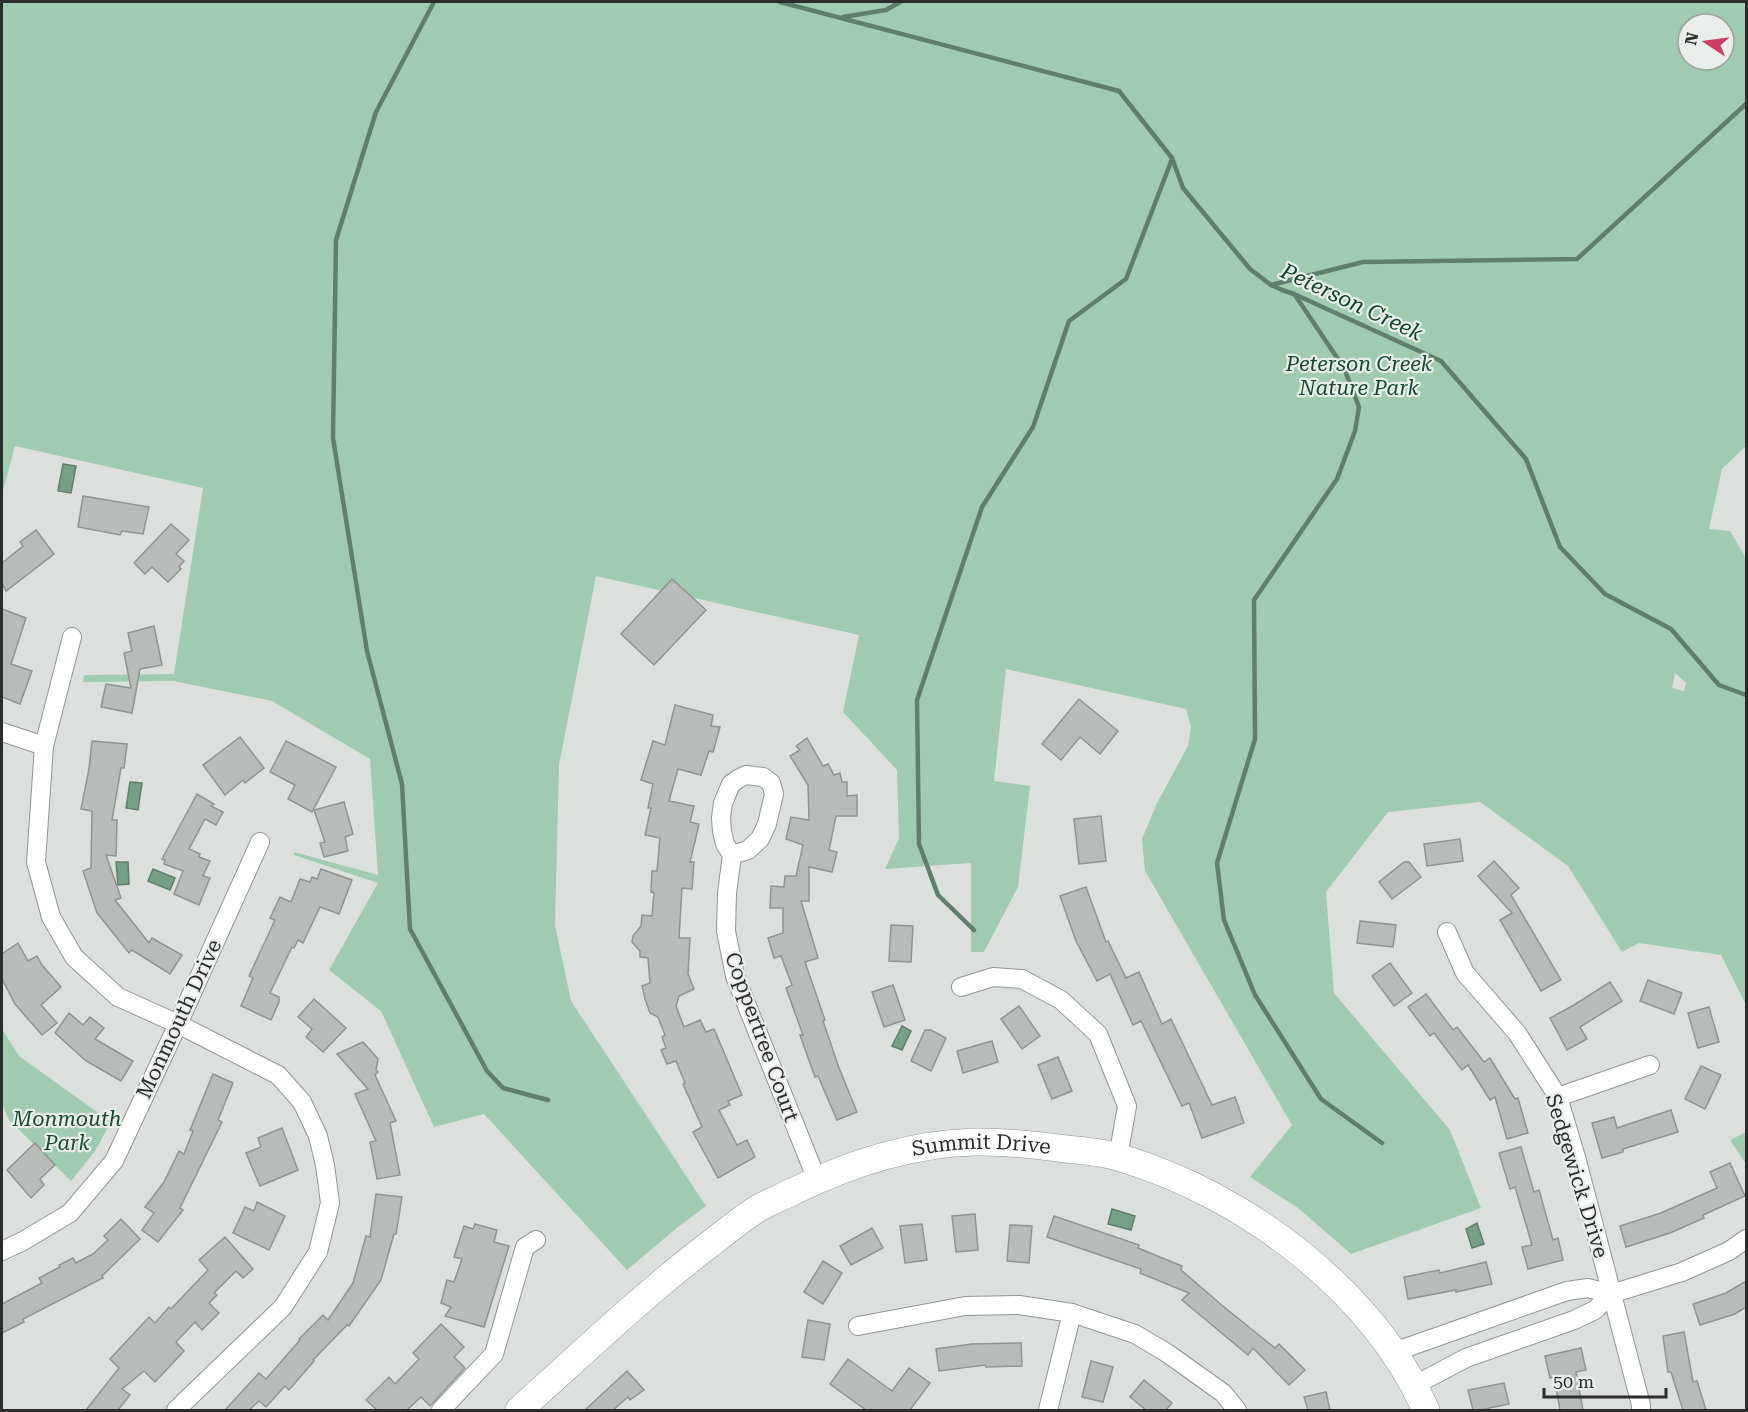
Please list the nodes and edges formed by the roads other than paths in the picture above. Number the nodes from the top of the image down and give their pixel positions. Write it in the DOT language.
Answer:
graph roads {
  1 [pos="72,637"];
  2 [pos="2,732"];
  3 [pos="45,746"];
  4 [pos="260,842"];
  5 [pos="732,855"];
  6 [pos="1447,932"];
  7 [pos="961,987"];
  8 [pos="178,1024"];
  9 [pos="1650,1065"];
  10 [pos="1558,1097"];
  11 [pos="1118,1157"];
  12 [pos="817,1180"];
  13 [pos="1746,1239"];
  14 [pos="536,1240"];
  15 [pos="2,1251"];
  16 [pos="1611,1294"];
  17 [pos="1072,1313"];
  18 [pos="858,1326"];
  19 [pos="1394,1352"];
  20 [pos="1415,1385"];
  21 [pos="176,1410"];
  22 [pos="441,1410"];
  23 [pos="519,1410"];
  24 [pos="1048,1410"];
  25 [pos="1237,1410"];
  26 [pos="1426,1410"];
  27 [pos="1641,1410"];
  1 -- 3 [label="street"];
  2 -- 3 [label="street"];
  3 -- 8 [label="street"];
  4 -- 8 [label="street, Monmouth Drive"];
  5 -- 12 [label="street, Coppertree Court"];
  6 -- 10 [label="street, Sedgewick Drive"];
  7 -- 11 [label="street"];
  8 -- 15 [label="street, Monmouth Drive"];
  8 -- 21 [label="street"];
  9 -- 10 [label="street"];
  10 -- 16 [label="street, Sedgewick Drive"];
  11 -- 12 [label="main road, Summit Drive"];
  11 -- 19 [label="main road, Summit Drive"];
  12 -- 23 [label="main road, Summit Drive"];
  13 -- 16 [label="street"];
  14 -- 22 [label="street"];
  16 -- 19 [label="street"];
  16 -- 20 [label="street"];
  16 -- 27 [label="street, Sedgewick Drive"];
  17 -- 18 [label="street"];
  17 -- 24 [label="street"];
  17 -- 25 [label="street"];
  19 -- 20 [label="main road, Summit Drive"];
  20 -- 26 [label="main road, Summit Drive"];
}
